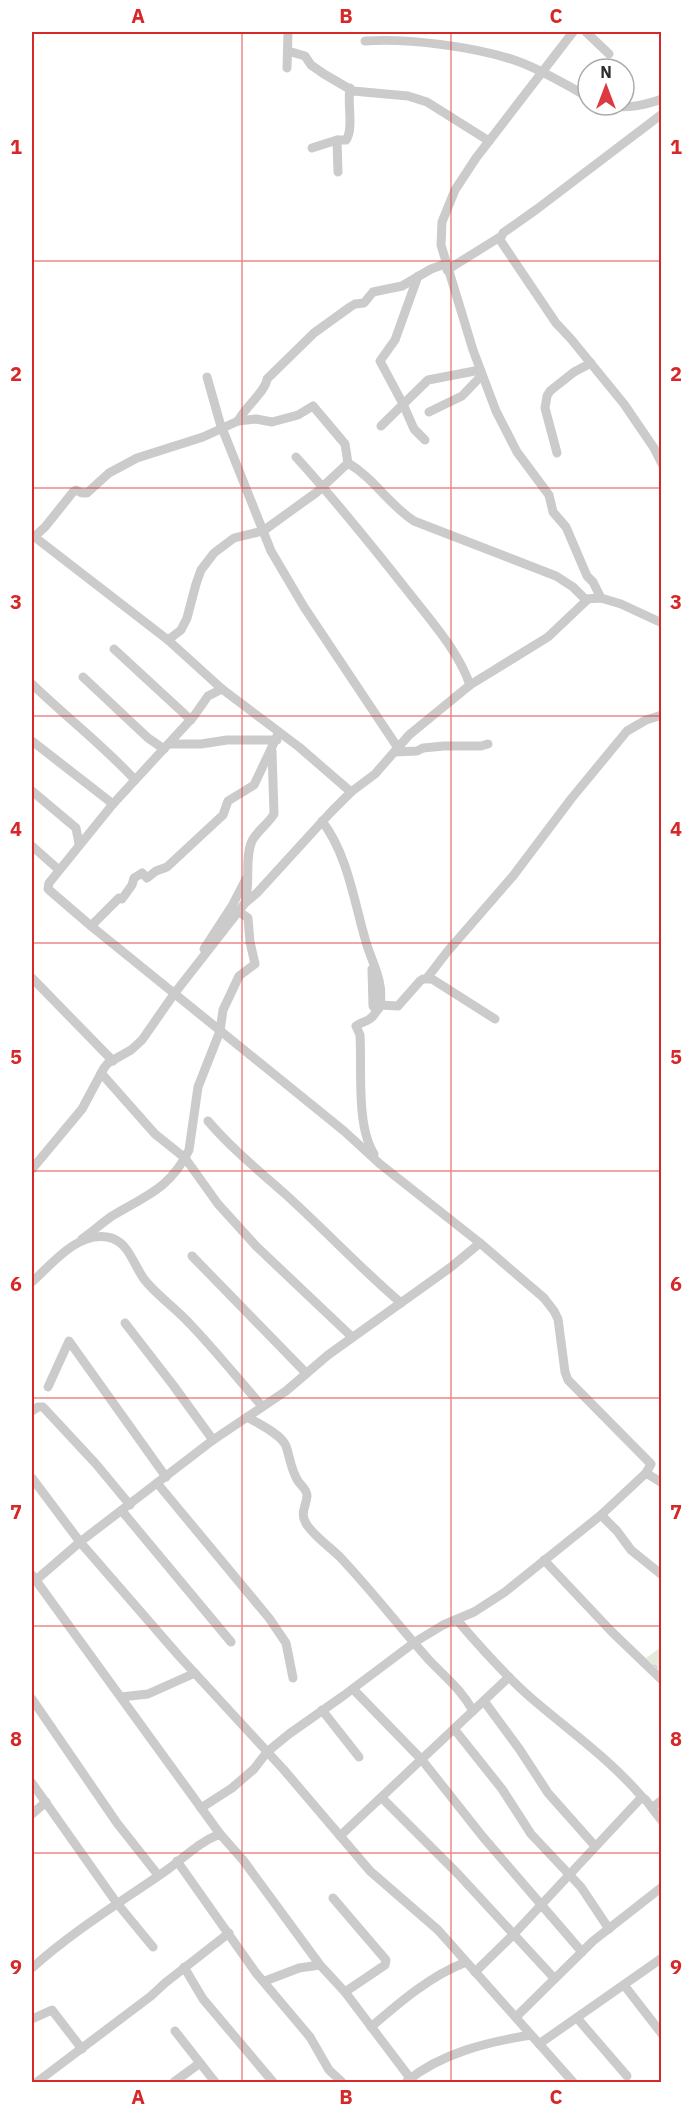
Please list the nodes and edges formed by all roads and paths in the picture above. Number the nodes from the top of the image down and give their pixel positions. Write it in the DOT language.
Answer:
graph roads {
  1 [pos="288,32"];
  2 [pos="573,32"];
  3 [pos="586,32"];
  4 [pos="365,41"];
  5 [pos="288,51"];
  6 [pos="609,54"];
  7 [pos="287,68"];
  8 [pos="543,72"];
  9 [pos="350,88"];
  10 [pos="576,90"];
  11 [pos="662,99"];
  12 [pos="636,106"];
  13 [pos="662,114"];
  14 [pos="338,140"];
  15 [pos="489,141"];
  16 [pos="312,148"];
  17 [pos="338,172"];
  18 [pos="500,237"];
  19 [pos="446,267"];
  20 [pos="418,276"];
  21 [pos="591,363"];
  22 [pos="481,373"];
  23 [pos="207,377"];
  24 [pos="403,404"];
  25 [pos="429,412"];
  26 [pos="238,421"];
  27 [pos="381,426"];
  28 [pos="223,429"];
  29 [pos="425,440"];
  30 [pos="557,453"];
  31 [pos="296,457"];
  32 [pos="348,463"];
  33 [pos="662,464"];
  34 [pos="323,486"];
  35 [pos="263,531"];
  36 [pos="33,536"];
  37 [pos="601,598"];
  38 [pos="587,600"];
  39 [pos="662,623"];
  40 [pos="168,640"];
  41 [pos="114,649"];
  42 [pos="83,677"];
  43 [pos="32,684"];
  44 [pos="470,685"];
  45 [pos="222,689"];
  46 [pos="662,715"];
  47 [pos="191,720"];
  48 [pos="282,734"];
  49 [pos="32,741"];
  50 [pos="488,744"];
  51 [pos="273,745"];
  52 [pos="166,746"];
  53 [pos="397,750"];
  54 [pos="135,780"];
  55 [pos="32,790"];
  56 [pos="351,792"];
  57 [pos="113,804"];
  58 [pos="331,812"];
  59 [pos="322,821"];
  60 [pos="329,830"];
  61 [pos="79,844"];
  62 [pos="32,846"];
  63 [pos="59,870"];
  64 [pos="247,877"];
  65 [pos="242,907"];
  66 [pos="107,909"];
  67 [pos="83,918"];
  68 [pos="91,926"];
  69 [pos="200,962"];
  70 [pos="32,978"];
  71 [pos="427,978"];
  72 [pos="174,994"];
  73 [pos="379,1007"];
  74 [pos="495,1019"];
  75 [pos="220,1031"];
  76 [pos="113,1060"];
  77 [pos="101,1073"];
  78 [pos="208,1121"];
  79 [pos="185,1158"];
  80 [pos="380,1164"];
  81 [pos="32,1168"];
  82 [pos="82,1239"];
  83 [pos="480,1243"];
  84 [pos="192,1256"];
  85 [pos="32,1282"];
  86 [pos="401,1303"];
  87 [pos="125,1323"];
  88 [pos="352,1337"];
  89 [pos="306,1373"];
  90 [pos="48,1387"];
  91 [pos="262,1406"];
  92 [pos="32,1411"];
  93 [pos="247,1417"];
  94 [pos="213,1440"];
  95 [pos="646,1473"];
  96 [pos="166,1477"];
  97 [pos="32,1478"];
  98 [pos="157,1483"];
  99 [pos="662,1483"];
  100 [pos="126,1508"];
  101 [pos="601,1515"];
  102 [pos="80,1542"];
  103 [pos="544,1560"];
  104 [pos="662,1575"];
  105 [pos="34,1578"];
  106 [pos="457,1620"];
  107 [pos="231,1642"];
  108 [pos="415,1642"];
  109 [pos="195,1673"];
  110 [pos="293,1677"];
  111 [pos="509,1677"];
  112 [pos="662,1680"];
  113 [pos="352,1689"];
  114 [pos="121,1697"];
  115 [pos="32,1699"];
  116 [pos="484,1701"];
  117 [pos="322,1710"];
  118 [pos="473,1711"];
  119 [pos="455,1730"];
  120 [pos="267,1752"];
  121 [pos="359,1757"];
  122 [pos="422,1760"];
  123 [pos="32,1783"];
  124 [pos="382,1798"];
  125 [pos="643,1798"];
  126 [pos="662,1800"];
  127 [pos="46,1802"];
  128 [pos="201,1808"];
  129 [pos="652,1808"];
  130 [pos="32,1814"];
  131 [pos="210,1818"];
  132 [pos="662,1821"];
  133 [pos="220,1834"];
  134 [pos="340,1836"];
  135 [pos="205,1840"];
  136 [pos="595,1846"];
  137 [pos="177,1861"];
  138 [pos="569,1874"];
  139 [pos="158,1875"];
  140 [pos="662,1887"];
  141 [pos="333,1898"];
  142 [pos="117,1902"];
  143 [pos="541,1903"];
  144 [pos="609,1929"];
  145 [pos="229,1933"];
  146 [pos="514,1934"];
  147 [pos="153,1947"];
  148 [pos="582,1952"];
  149 [pos="662,1958"];
  150 [pos="466,1962"];
  151 [pos="320,1965"];
  152 [pos="184,1967"];
  153 [pos="32,1968"];
  154 [pos="475,1972"];
  155 [pos="554,1978"];
  156 [pos="265,1981"];
  157 [pos="624,1985"];
  158 [pos="345,1992"];
  159 [pos="516,2017"];
  160 [pos="577,2018"];
  161 [pos="32,2019"];
  162 [pos="371,2027"];
  163 [pos="175,2031"];
  164 [pos="662,2034"];
  165 [pos="531,2035"];
  166 [pos="539,2044"];
  167 [pos="82,2049"];
  168 [pos="200,2063"];
  169 [pos="627,2076"];
  170 [pos="409,2081"];
  171 [pos="38,2082"];
  172 [pos="174,2082"];
  173 [pos="215,2082"];
  174 [pos="273,2082"];
  175 [pos="342,2082"];
  176 [pos="573,2082"];
  1 -- 5 [label="street"];
  2 -- 8 [label="street"];
  3 -- 6 [label="street"];
  4 -- 8 [label="street"];
  5 -- 7 [label="street"];
  5 -- 9 [label="street"];
  8 -- 10 [label="street"];
  8 -- 15 [label="street"];
  9 -- 14 [label="street"];
  9 -- 15 [label="street"];
  11 -- 12 [label="street"];
  13 -- 18 [label="street"];
  14 -- 16 [label="street"];
  14 -- 17 [label="street"];
  15 -- 19 [label="street"];
  18 -- 19 [label="street"];
  18 -- 21 [label="street"];
  19 -- 20 [label="street"];
  19 -- 22 [label="street"];
  20 -- 24 [label="street"];
  20 -- 26 [label="street"];
  21 -- 30 [label="street"];
  21 -- 33 [label="street"];
  22 -- 24 [label="street"];
  22 -- 25 [label="street"];
  22 -- 37 [label="street"];
  23 -- 28 [label="street"];
  24 -- 27 [label="street"];
  24 -- 29 [label="street"];
  26 -- 28 [label="street"];
  26 -- 32 [label="street"];
  28 -- 35 [label="street"];
  28 -- 36 [label="street"];
  31 -- 34 [label="street"];
  32 -- 34 [label="street"];
  32 -- 38 [label="street"];
  34 -- 35 [label="street"];
  34 -- 44 [label="street"];
  35 -- 40 [label="street"];
  35 -- 53 [label="street"];
  36 -- 40 [label="street"];
  37 -- 38 [label="street"];
  37 -- 39 [label="street"];
  38 -- 44 [label="street"];
  40 -- 45 [label="street"];
  41 -- 47 [label="street"];
  42 -- 52 [label="street"];
  43 -- 54 [label="street"];
  44 -- 53 [label="street"];
  45 -- 47 [label="street"];
  45 -- 48 [label="street"];
  46 -- 71 [label="street"];
  47 -- 52 [label="street"];
  48 -- 51 [label="street"];
  48 -- 56 [label="street"];
  49 -- 57 [label="street"];
  50 -- 53 [label="street"];
  51 -- 52 [label="street"];
  51 -- 64 [label="street"];
  51 -- 66 [label="street"];
  52 -- 54 [label="street"];
  53 -- 56 [label="street"];
  54 -- 57 [label="street"];
  55 -- 61 [label="street"];
  56 -- 58 [label="street"];
  57 -- 61 [label="street"];
  58 -- 59 [label="street"];
  58 -- 60 [label="street"];
  59 -- 60 [label="street"];
  59 -- 65 [label="street"];
  60 -- 73 [label="street"];
  61 -- 63 [label="street"];
  62 -- 63 [label="street"];
  63 -- 67 [label="street"];
  64 -- 65 [label="street"];
  64 -- 69 [label="street"];
  65 -- 69 [label="street"];
  65 -- 75 [label="street"];
  66 -- 67 [label="street"];
  66 -- 68 [label="street"];
  67 -- 68 [label="street"];
  68 -- 72 [label="street"];
  69 -- 72 [label="street"];
  70 -- 76 [label="street"];
  71 -- 73 [label="street"];
  71 -- 74 [label="street"];
  72 -- 75 [label="street"];
  72 -- 76 [label="street"];
  73 -- 80 [label="street"];
  75 -- 79 [label="street"];
  75 -- 80 [label="street"];
  76 -- 77 [label="street"];
  77 -- 79 [label="street"];
  77 -- 81 [label="street"];
  78 -- 86 [label="street"];
  79 -- 82 [label="street"];
  79 -- 88 [label="street"];
  80 -- 83 [label="street"];
  82 -- 85 [label="street"];
  82 -- 91 [label="street"];
  83 -- 86 [label="street"];
  83 -- 95 [label="street"];
  84 -- 89 [label="street"];
  86 -- 88 [label="street"];
  87 -- 94 [label="street"];
  88 -- 89 [label="street"];
  89 -- 91 [label="street"];
  90 -- 96 [label="street"];
  91 -- 93 [label="street"];
  92 -- 100 [label="street"];
  93 -- 94 [label="street"];
  93 -- 108 [label="street"];
  94 -- 96 [label="street"];
  95 -- 99 [label="street"];
  95 -- 101 [label="street"];
  96 -- 98 [label="street"];
  97 -- 102 [label="street"];
  98 -- 100 [label="street"];
  98 -- 110 [label="street"];
  100 -- 102 [label="street"];
  100 -- 107 [label="street"];
  101 -- 103 [label="street"];
  101 -- 104 [label="street"];
  102 -- 105 [label="street"];
  102 -- 109 [label="street"];
  103 -- 106 [label="street"];
  103 -- 112 [label="street"];
  105 -- 114 [label="street"];
  106 -- 108 [label="street"];
  106 -- 111 [label="street"];
  108 -- 113 [label="street"];
  108 -- 118 [label="street"];
  109 -- 114 [label="street"];
  109 -- 120 [label="street"];
  111 -- 116 [label="street"];
  111 -- 125 [label="street"];
  113 -- 117 [label="street"];
  113 -- 122 [label="street"];
  114 -- 128 [label="street"];
  115 -- 139 [label="street"];
  116 -- 118 [label="street"];
  116 -- 136 [label="street"];
  117 -- 120 [label="street"];
  117 -- 121 [label="street"];
  118 -- 119 [label="street"];
  119 -- 122 [label="street"];
  119 -- 138 [label="street"];
  120 -- 128 [label="street"];
  120 -- 134 [label="street"];
  122 -- 124 [label="street"];
  122 -- 143 [label="street"];
  123 -- 127 [label="street"];
  124 -- 134 [label="street"];
  124 -- 146 [label="street"];
  125 -- 129 [label="street"];
  125 -- 136 [label="street"];
  126 -- 129 [label="street"];
  127 -- 130 [label="street"];
  127 -- 142 [label="street"];
  128 -- 131 [label="street"];
  129 -- 132 [label="street"];
  131 -- 133 [label="street"];
  131 -- 135 [label="street"];
  133 -- 135 [label="street"];
  133 -- 151 [label="street"];
  134 -- 150 [label="street"];
  135 -- 137 [label="street"];
  136 -- 138 [label="street"];
  137 -- 139 [label="street"];
  137 -- 145 [label="street"];
  138 -- 143 [label="street"];
  138 -- 144 [label="street"];
  139 -- 142 [label="street"];
  140 -- 144 [label="street"];
  141 -- 158 [label="street"];
  142 -- 147 [label="street"];
  142 -- 153 [label="street"];
  143 -- 146 [label="street"];
  143 -- 148 [label="street"];
  144 -- 148 [label="street"];
  145 -- 152 [label="street"];
  145 -- 156 [label="street"];
  146 -- 154 [label="street"];
  146 -- 155 [label="street"];
  148 -- 155 [label="street"];
  149 -- 157 [label="street"];
  150 -- 154 [label="street"];
  150 -- 162 [label="street"];
  151 -- 156 [label="street"];
  151 -- 158 [label="street"];
  152 -- 167 [label="street"];
  152 -- 174 [label="street"];
  154 -- 159 [label="street"];
  155 -- 159 [label="street"];
  156 -- 175 [label="street"];
  157 -- 160 [label="street"];
  157 -- 164 [label="street"];
  158 -- 162 [label="street"];
  159 -- 165 [label="street"];
  160 -- 166 [label="street"];
  160 -- 169 [label="street"];
  161 -- 167 [label="street"];
  162 -- 170 [label="street"];
  163 -- 168 [label="street"];
  165 -- 166 [label="street"];
  165 -- 170 [label="street"];
  166 -- 176 [label="street"];
  167 -- 171 [label="street"];
  168 -- 172 [label="street"];
  168 -- 173 [label="street"];
}
